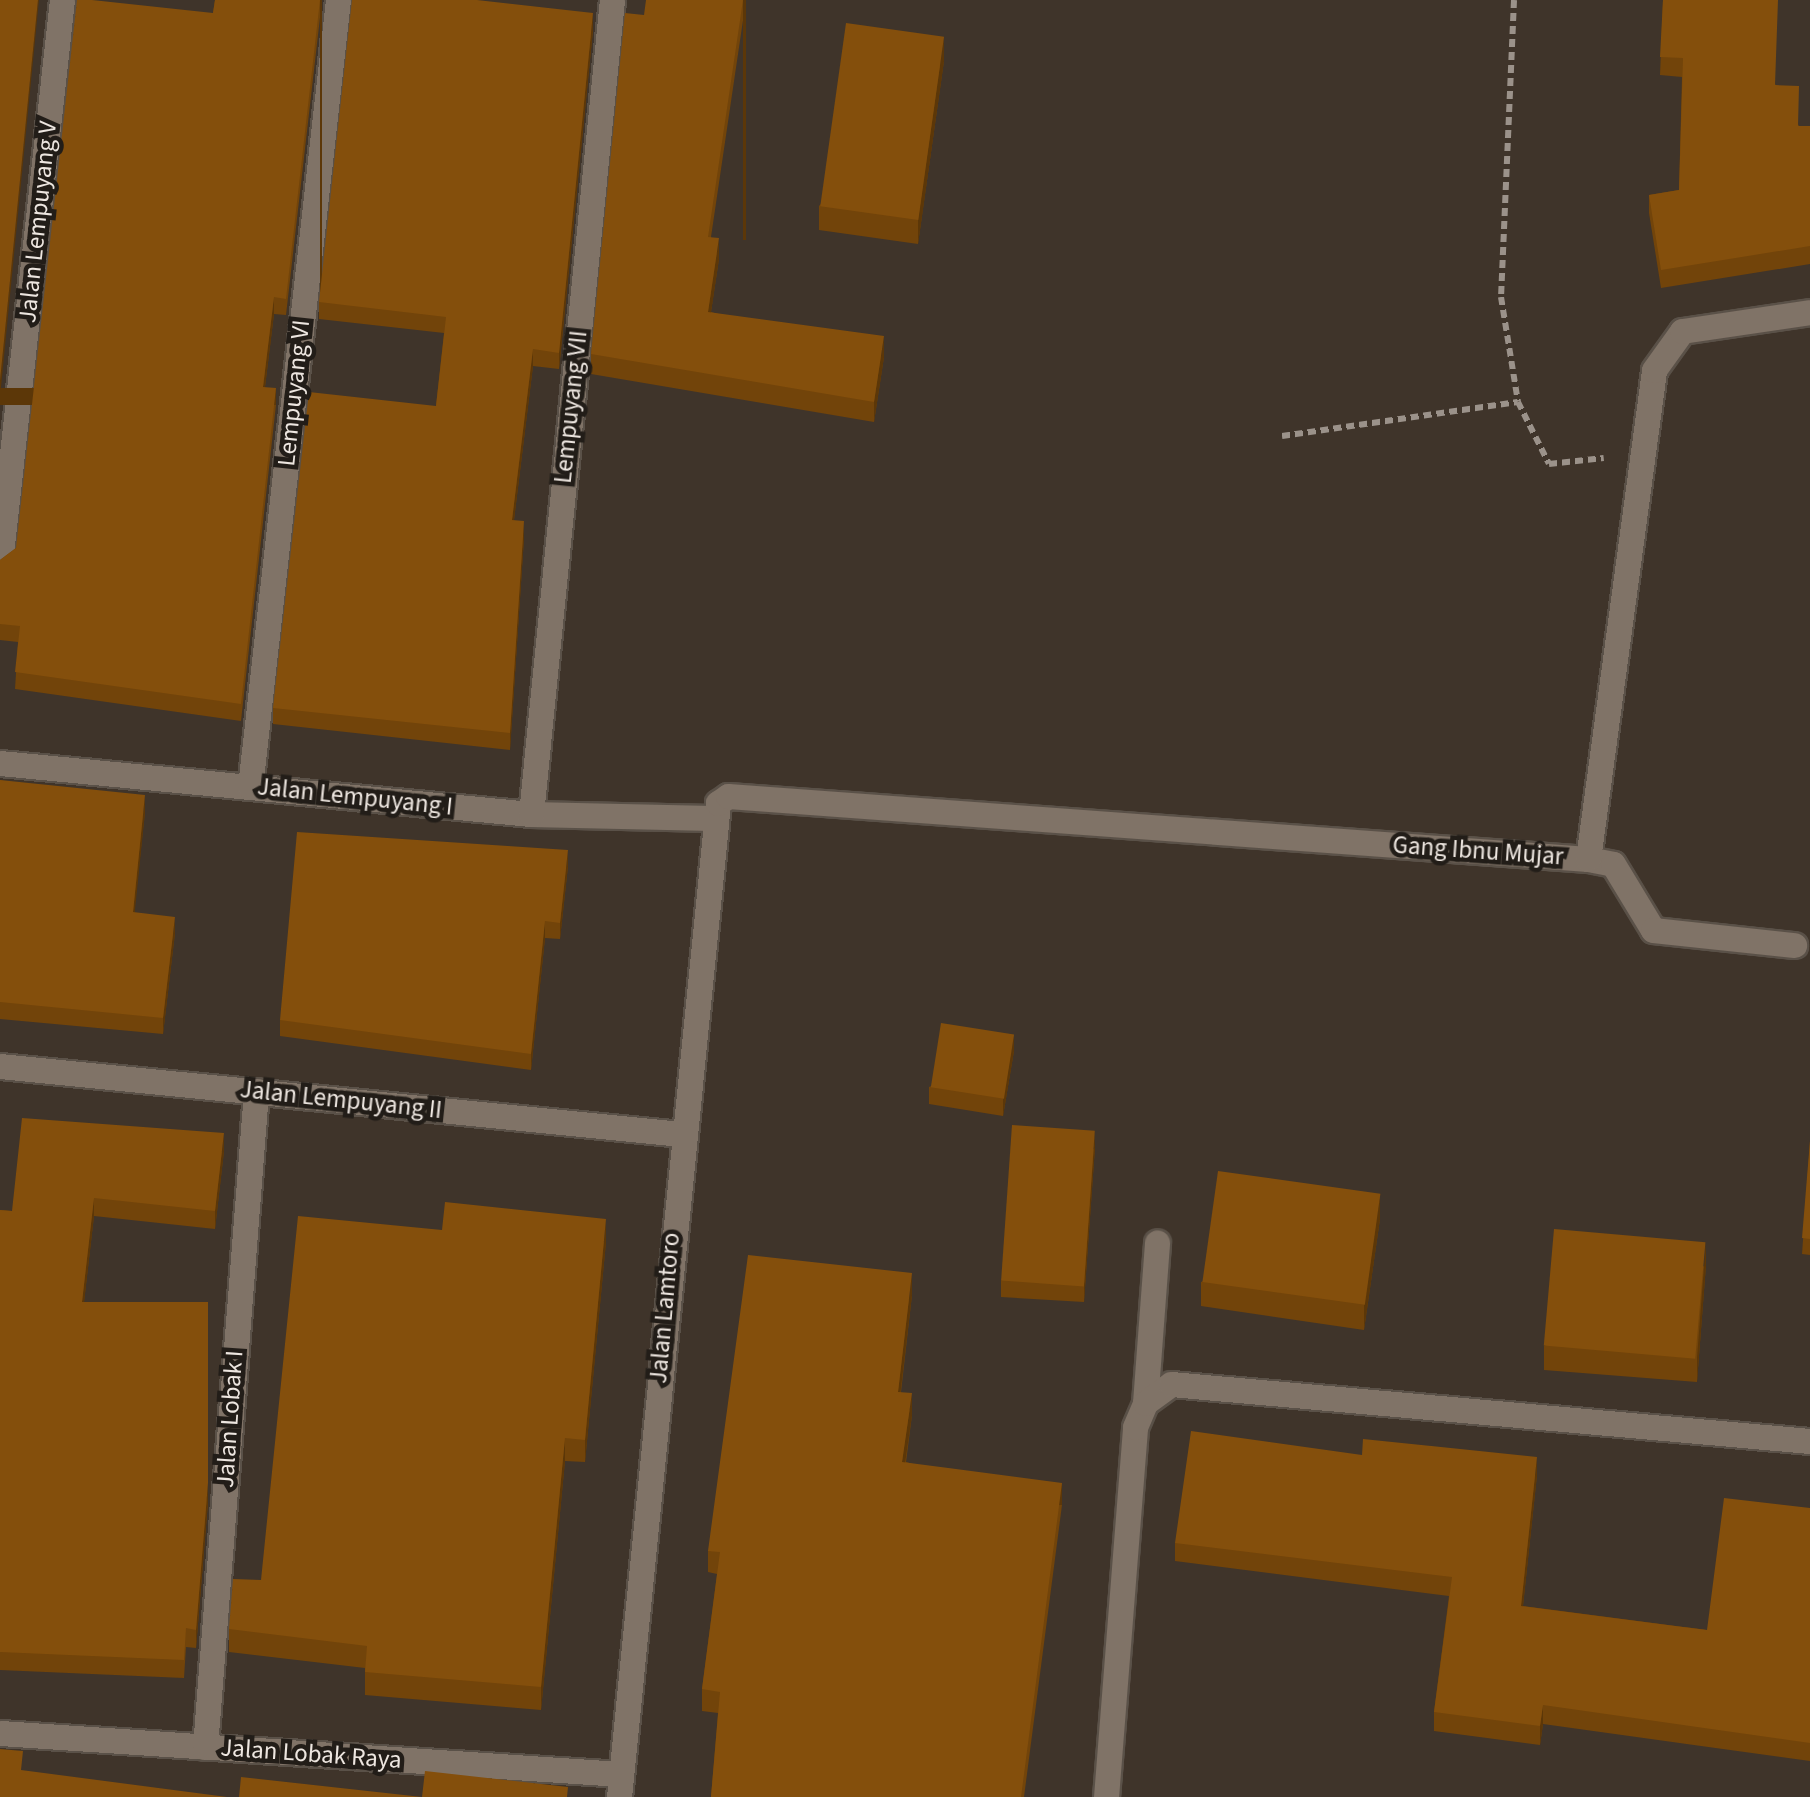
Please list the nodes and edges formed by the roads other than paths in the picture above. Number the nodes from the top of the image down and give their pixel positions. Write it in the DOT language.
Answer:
graph roads {
  1 [pos="62,0"];
  2 [pos="338,0"];
  3 [pos="612,0"];
  4 [pos="1810,312"];
  5 [pos="0,563"];
  6 [pos="0,762"];
  7 [pos="250,787"];
  8 [pos="531,814"];
  9 [pos="711,818"];
  10 [pos="1588,859"];
  11 [pos="1794,946"];
  12 [pos="0,1066"];
  13 [pos="256,1091"];
  14 [pos="681,1134"];
  15 [pos="1157,1242"];
  16 [pos="1146,1403"];
  17 [pos="1810,1441"];
  18 [pos="0,1733"];
  19 [pos="204,1747"];
  20 [pos="620,1786"];
  21 [pos="1106,1797"];
  1 -- 5 [label="street, Jalan Lempuyang V"];
  2 -- 7 [label="street, Lempuyang VI"];
  3 -- 8 [label="street, Lempuyang VII"];
  4 -- 10 [label="street, Gang Ibnu Mujar"];
  6 -- 7 [label="street, Jalan Lempuyang I"];
  7 -- 8 [label="street, Jalan Lempuyang I"];
  8 -- 9 [label="street, Jalan Lempuyang I"];
  9 -- 10 [label="street, Gang Ibnu Mujar"];
  9 -- 14 [label="street, Jalan Lamtoro"];
  10 -- 11 [label="street"];
  12 -- 13 [label="street, Jalan Lempuyang II"];
  13 -- 14 [label="street, Jalan Lempuyang II"];
  13 -- 19 [label="street, Jalan Lobak I"];
  14 -- 20 [label="street, Jalan Lamtoro"];
  15 -- 16 [label="street"];
  16 -- 17 [label="street"];
  16 -- 21 [label="street"];
  18 -- 19 [label="street, Jalan Lobak Raya"];
  19 -- 20 [label="street, Jalan Lobak Raya"];
}
